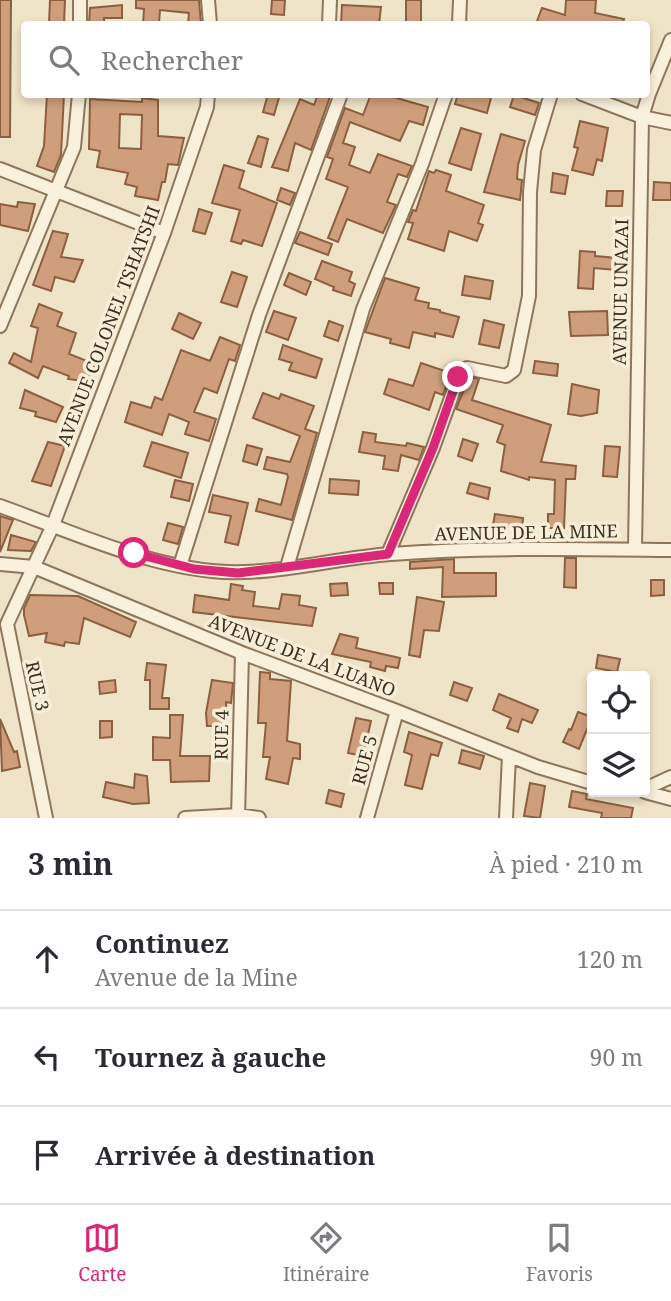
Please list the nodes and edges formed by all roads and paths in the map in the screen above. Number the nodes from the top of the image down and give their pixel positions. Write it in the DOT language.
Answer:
graph roads {
  1 [pos="80,0"];
  2 [pos="208,0"];
  3 [pos="330,0"];
  4 [pos="460,0"];
  5 [pos="80,21"];
  6 [pos="211,21"];
  7 [pos="330,21"];
  8 [pos="459,21"];
  9 [pos="671,40"];
  10 [pos="650,92"];
  11 [pos="79,98"];
  12 [pos="208,98"];
  13 [pos="340,98"];
  14 [pos="445,98"];
  15 [pos="550,98"];
  16 [pos="592,98"];
  17 [pos="648,98"];
  18 [pos="642,117"];
  19 [pos="671,123"];
  20 [pos="0,169"];
  21 [pos="56,193"];
  22 [pos="164,233"];
  23 [pos="0,326"];
  24 [pos="0,506"];
  25 [pos="53,525"];
  26 [pos="635,549"];
  27 [pos="671,550"];
  28 [pos="388,554"];
  29 [pos="0,564"];
  30 [pos="180,566"];
  31 [pos="34,567"];
  32 [pos="287,567"];
  33 [pos="242,653"];
  34 [pos="397,711"];
  35 [pos="509,755"];
  36 [pos="671,777"];
  37 [pos="587,782"];
  38 [pos="650,788"];
  39 [pos="650,792"];
  40 [pos="671,800"];
  41 [pos="238,817"];
  42 [pos="47,818"];
  43 [pos="185,818"];
  44 [pos="259,818"];
  45 [pos="367,818"];
  46 [pos="506,818"];
  1 -- 5 [label="street"];
  2 -- 6 [label="street"];
  3 -- 7 [label="street"];
  4 -- 8 [label="street"];
  9 -- 10 [label="street, AVENUE UNAZAI"];
  11 -- 21 [label="street"];
  12 -- 22 [label="street, AVENUE COLONEL TSHATSHI"];
  13 -- 30 [label="street"];
  14 -- 32 [label="street"];
  15 -- 28 [label="street"];
  16 -- 18 [label="street"];
  17 -- 18 [label="street, AVENUE UNAZAI"];
  18 -- 19 [label="street"];
  18 -- 26 [label="street, AVENUE UNAZAI"];
  20 -- 21 [label="street"];
  21 -- 22 [label="street"];
  21 -- 23 [label="street"];
  22 -- 25 [label="street, AVENUE COLONEL TSHATSHI"];
  24 -- 25 [label="street, AVENUE DE LA MINE"];
  25 -- 30 [label="street, AVENUE DE LA MINE"];
  25 -- 31 [label="street, AVENUE COLONEL TSHATSHI"];
  26 -- 27 [label="street, AVENUE DE LA MINE"];
  26 -- 28 [label="street, AVENUE DE LA MINE"];
  28 -- 32 [label="street, AVENUE DE LA MINE"];
  29 -- 31 [label="street, AVENUE DE LA LUANO"];
  30 -- 32 [label="street, AVENUE DE LA MINE"];
  31 -- 33 [label="street, AVENUE DE LA LUANO"];
  31 -- 42 [label="street, RUE 3"];
  33 -- 34 [label="street, AVENUE DE LA LUANO"];
  33 -- 41 [label="street, RUE 4"];
  34 -- 35 [label="street, AVENUE DE LA LUANO"];
  34 -- 45 [label="street, RUE 5"];
  35 -- 37 [label="street, AVENUE DE LA LUANO"];
  35 -- 46 [label="street"];
  36 -- 38 [label="street"];
  39 -- 40 [label="street"];
  41 -- 43 [label="street"];
  41 -- 44 [label="street"];
}
